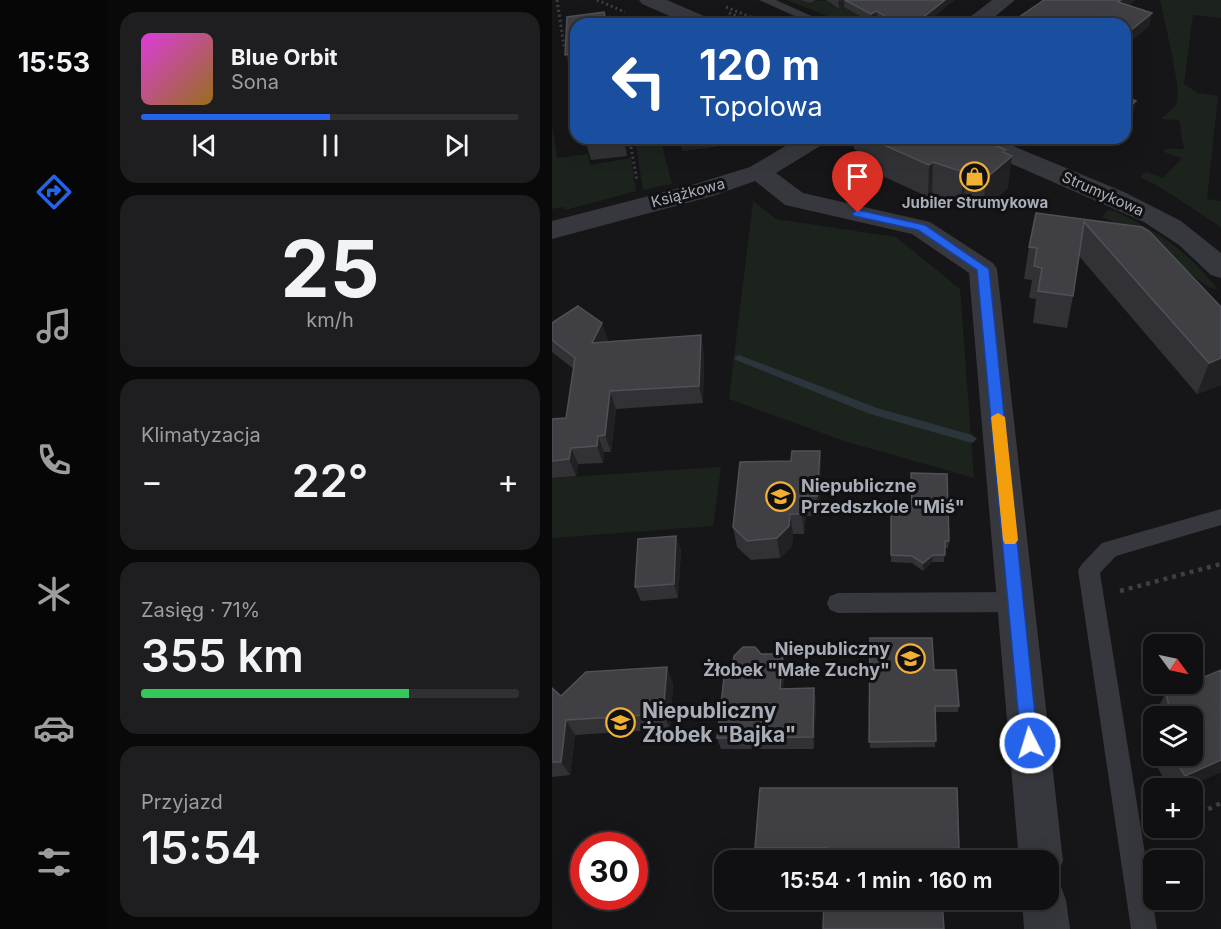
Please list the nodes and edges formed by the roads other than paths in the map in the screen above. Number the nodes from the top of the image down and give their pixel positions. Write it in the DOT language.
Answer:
graph roads {
  1 [pos="649,0"];
  2 [pos="765,0"];
  3 [pos="1005,0"];
  4 [pos="692,18"];
  5 [pos="809,18"];
  6 [pos="980,18"];
  7 [pos="806,144"];
  8 [pos="974,144"];
  9 [pos="759,172"];
  10 [pos="552,230"];
  11 [pos="1221,269"];
  12 [pos="1221,517"];
  13 [pos="1017,602"];
  14 [pos="838,603"];
  15 [pos="1040,850"];
  16 [pos="1045,910"];
  17 [pos="1047,929"];
  18 [pos="1144,929"];
  1 -- 4 [label="street"];
  2 -- 5 [label="lane"];
  3 -- 6 [label="street"];
  7 -- 9 [label="street, Książkowa"];
  8 -- 11 [label="street, Strumykowa"];
  9 -- 10 [label="street, Książkowa"];
  9 -- 13 [label="street"];
  12 -- 18 [label="lane"];
  13 -- 14 [label="lane"];
  13 -- 15 [label="street"];
  16 -- 17 [label="street"];
}
